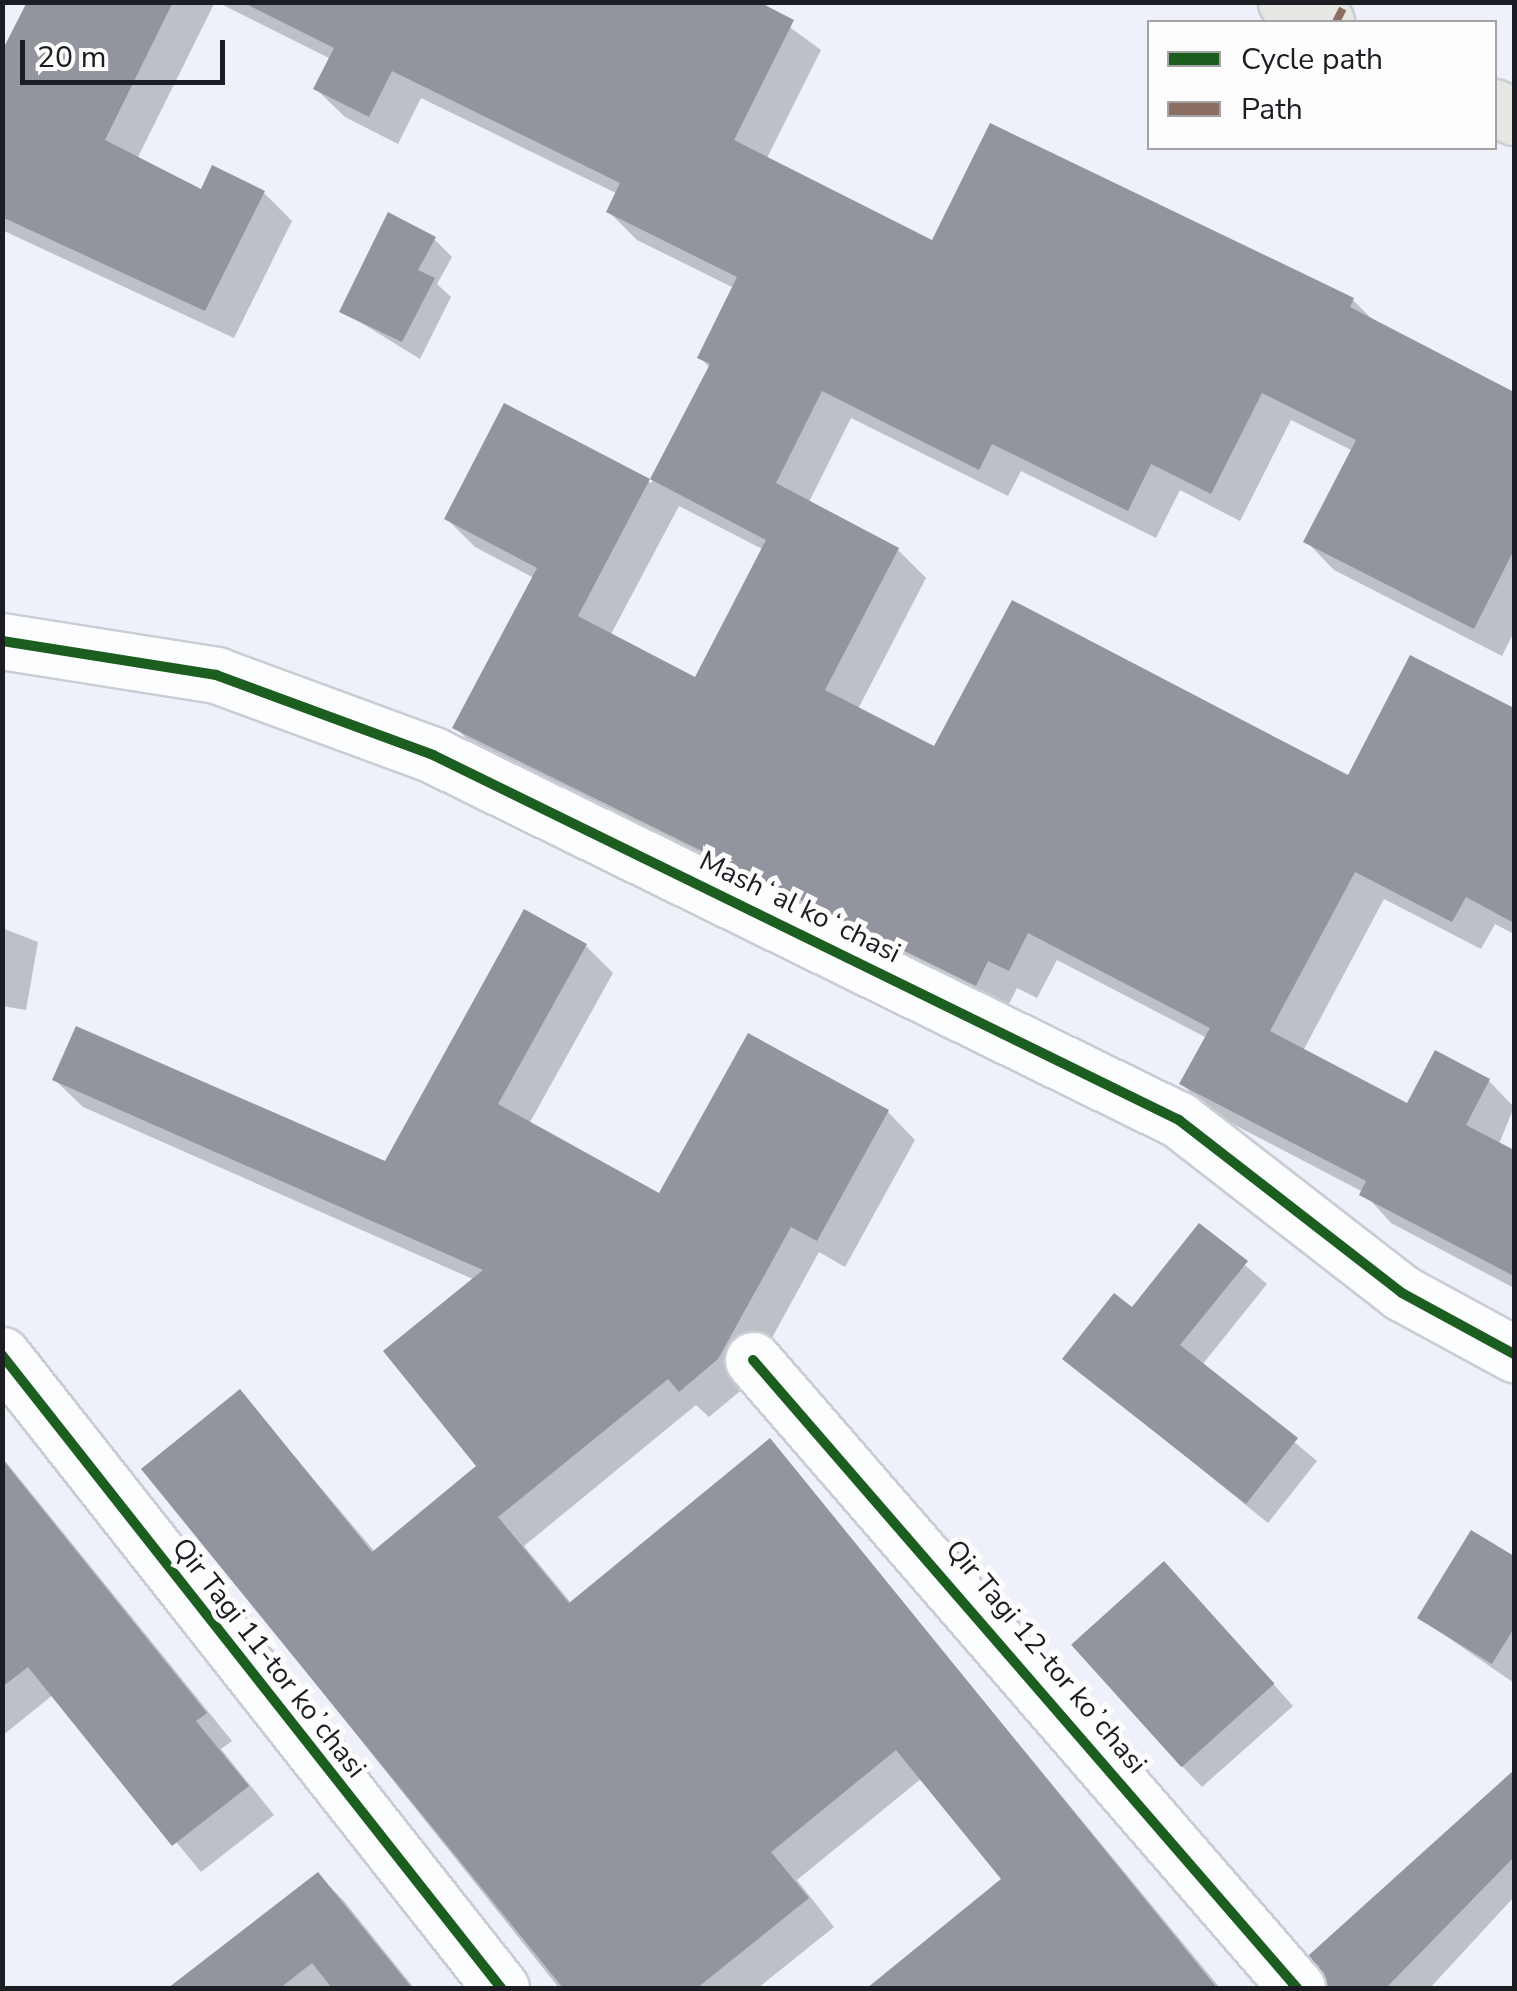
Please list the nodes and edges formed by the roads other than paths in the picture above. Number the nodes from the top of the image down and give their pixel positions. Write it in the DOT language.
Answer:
graph roads {
  1 [pos="1286,2"];
  2 [pos="1322,20"];
  3 [pos="2,641"];
  4 [pos="1514,1354"];
  5 [pos="2,1355"];
  6 [pos="753,1360"];
  7 [pos="502,1988"];
  8 [pos="1297,1988"];
  1 -- 2 [label="main road"];
  3 -- 4 [label="street, Mashʻal koʻchasi"];
  5 -- 7 [label="street, Qir Tagi 11-tor koʼchasi"];
  6 -- 8 [label="street, Qir Tagi 12-tor koʼchasi"];
}
